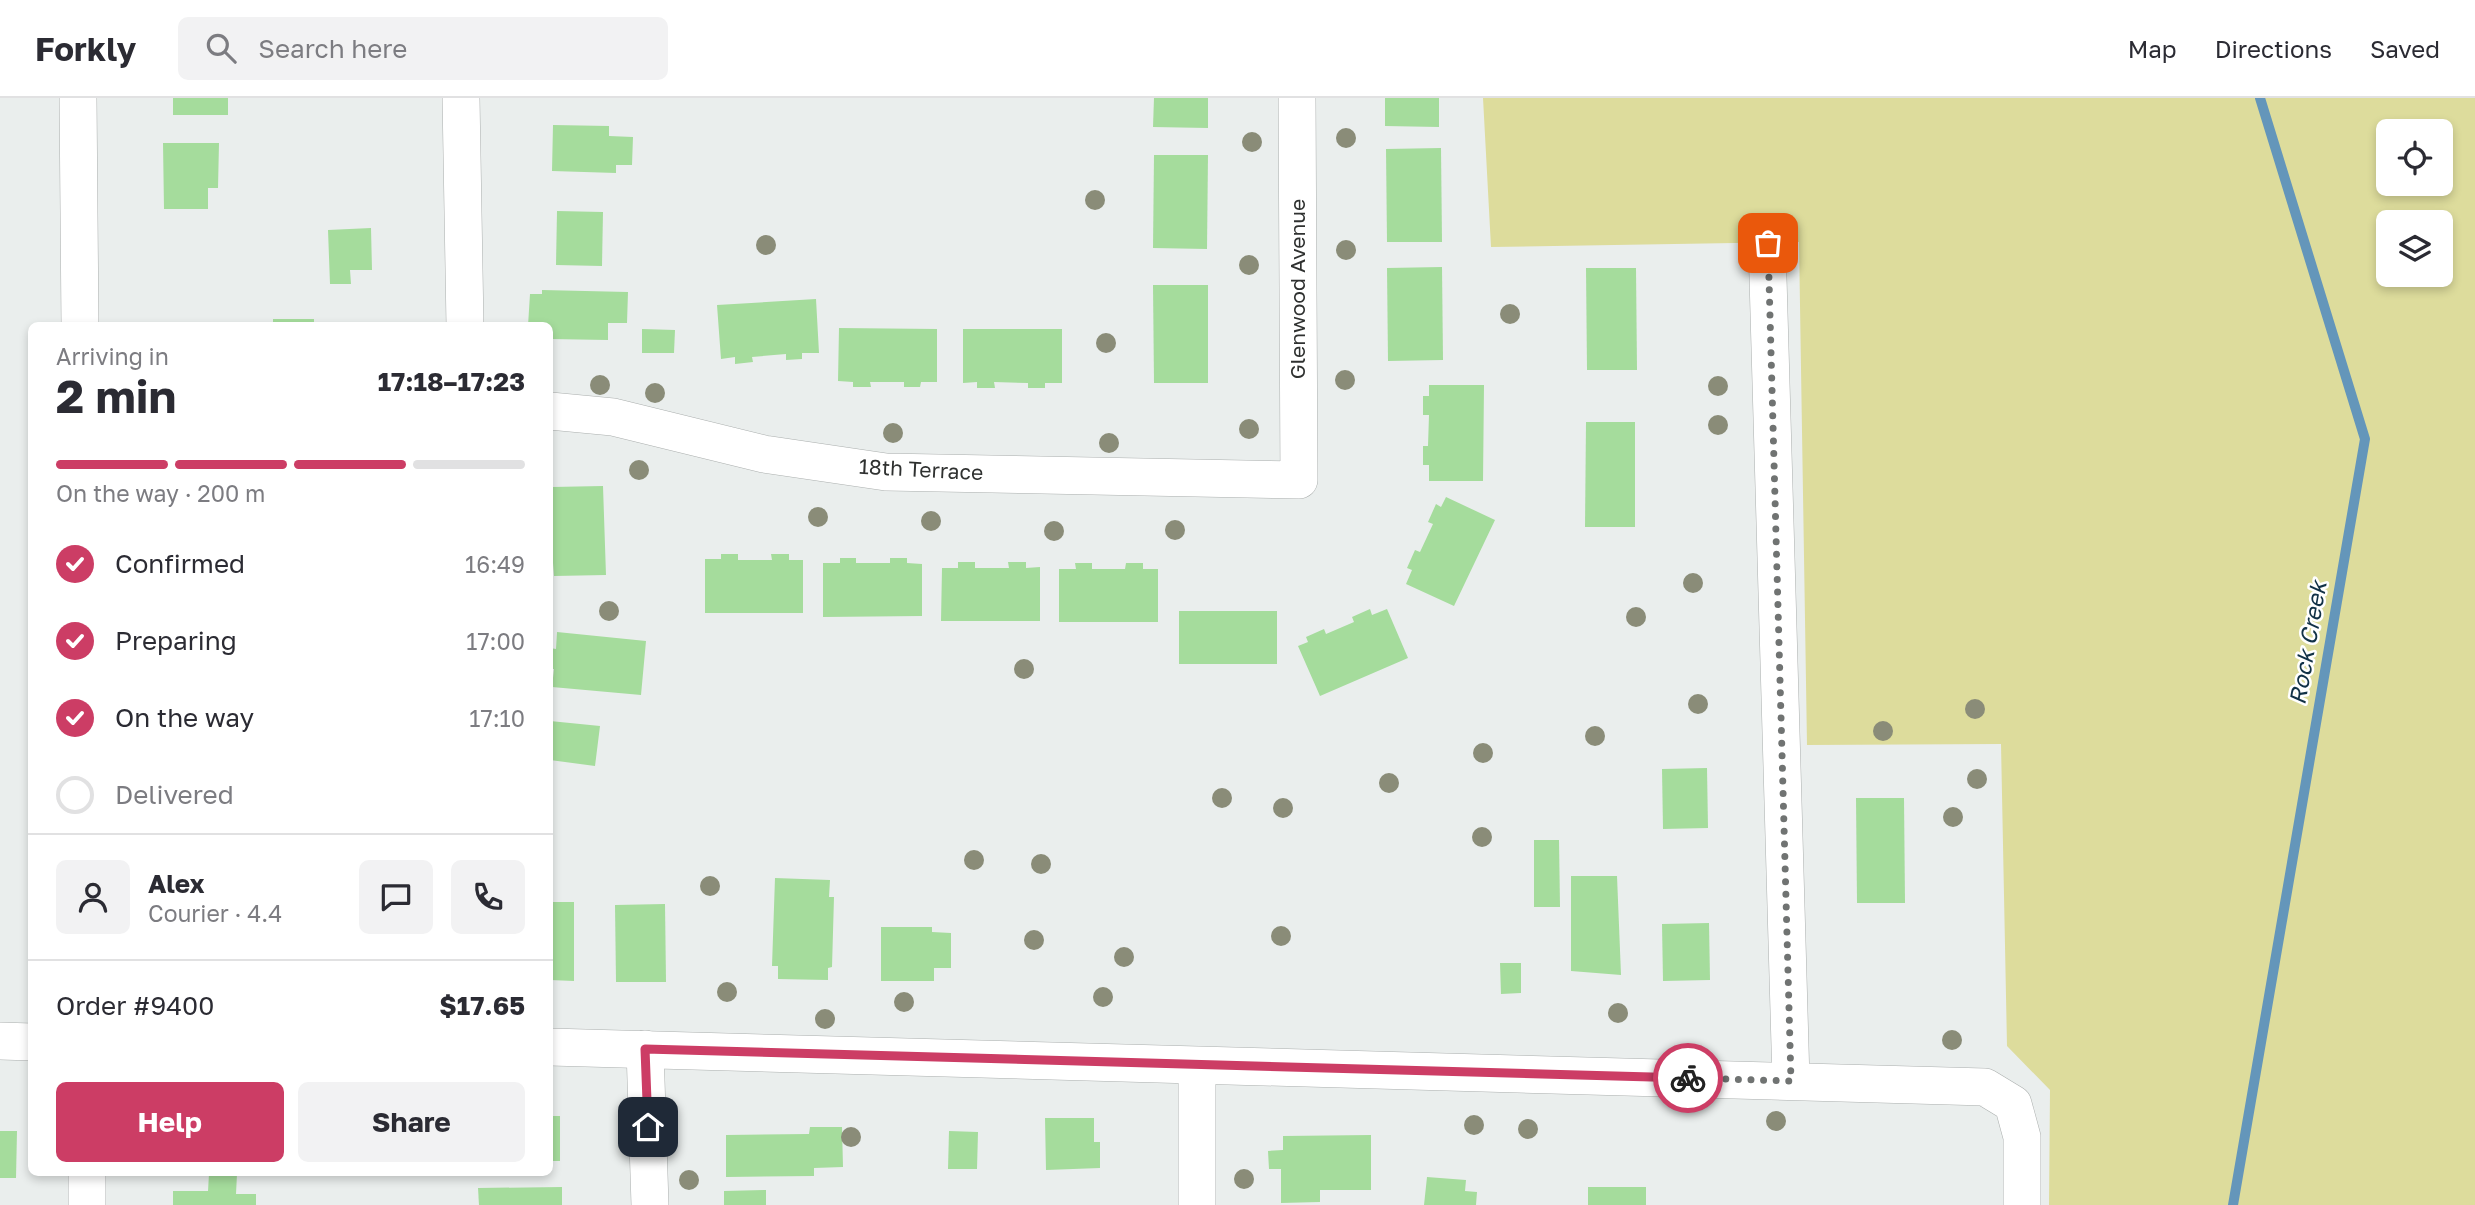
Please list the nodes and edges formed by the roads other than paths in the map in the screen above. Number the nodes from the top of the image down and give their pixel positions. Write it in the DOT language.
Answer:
graph roads {
  1 [pos="78,98"];
  2 [pos="461,98"];
  3 [pos="1297,98"];
  4 [pos="1768,243"];
  5 [pos="80,322"];
  6 [pos="465,322"];
  7 [pos="553,411"];
  8 [pos="1299,480"];
  9 [pos="0,1041"];
  10 [pos="28,1042"];
  11 [pos="553,1047"];
  12 [pos="645,1049"];
  13 [pos="1196,1066"];
  14 [pos="1791,1081"];
  15 [pos="87,1176"];
  16 [pos="87,1205"];
  17 [pos="650,1205"];
  18 [pos="1197,1205"];
  19 [pos="2022,1205"];
  1 -- 5 [label="street"];
  2 -- 6 [label="street"];
  3 -- 8 [label="street, Glenwood Avenue"];
  4 -- 14 [label="street"];
  7 -- 8 [label="street, 18th Terrace"];
  9 -- 10 [label="street"];
  11 -- 12 [label="street"];
  12 -- 13 [label="street"];
  12 -- 17 [label="street"];
  13 -- 14 [label="street"];
  13 -- 18 [label="street"];
  14 -- 19 [label="street"];
  15 -- 16 [label="street"];
}
